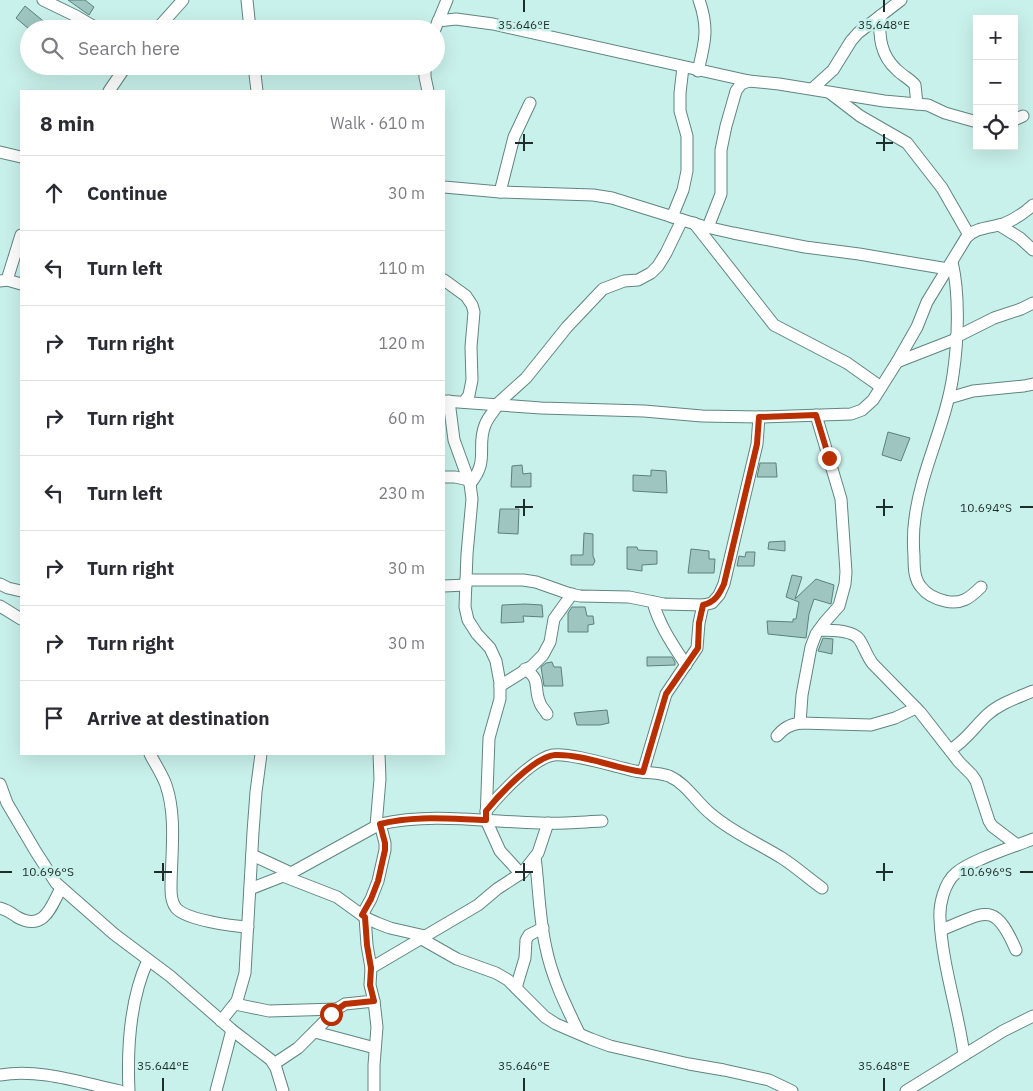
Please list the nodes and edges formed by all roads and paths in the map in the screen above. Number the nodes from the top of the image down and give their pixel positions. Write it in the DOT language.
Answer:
graph roads {
  1 [pos="42,0"];
  2 [pos="184,0"];
  3 [pos="247,0"];
  4 [pos="447,0"];
  5 [pos="699,0"];
  6 [pos="901,0"];
  7 [pos="880,16"];
  8 [pos="83,20"];
  9 [pos="165,20"];
  10 [pos="249,20"];
  11 [pos="438,20"];
  12 [pos="445,22"];
  13 [pos="683,67"];
  14 [pos="698,71"];
  15 [pos="120,75"];
  16 [pos="255,75"];
  17 [pos="424,75"];
  18 [pos="749,82"];
  19 [pos="812,89"];
  20 [pos="110,90"];
  21 [pos="258,90"];
  22 [pos="428,90"];
  23 [pos="828,92"];
  24 [pos="530,103"];
  25 [pos="917,104"];
  26 [pos="973,121"];
  27 [pos="0,152"];
  28 [pos="20,157"];
  29 [pos="445,187"];
  30 [pos="500,192"];
  31 [pos="1033,205"];
  32 [pos="677,219"];
  33 [pos="694,223"];
  34 [pos="999,225"];
  35 [pos="708,227"];
  36 [pos="969,235"];
  37 [pos="20,237"];
  38 [pos="1033,250"];
  39 [pos="950,265"];
  40 [pos="4,280"];
  41 [pos="445,281"];
  42 [pos="20,284"];
  43 [pos="1033,303"];
  44 [pos="956,338"];
  45 [pos="897,362"];
  46 [pos="1033,384"];
  47 [pos="881,387"];
  48 [pos="949,398"];
  49 [pos="464,402"];
  50 [pos="446,404"];
  51 [pos="497,405"];
  52 [pos="816,415"];
  53 [pos="759,417"];
  54 [pos="445,477"];
  55 [pos="469,482"];
  56 [pos="466,582"];
  57 [pos="0,584"];
  58 [pos="445,586"];
  59 [pos="981,587"];
  60 [pos="20,591"];
  61 [pos="572,594"];
  62 [pos="653,602"];
  63 [pos="703,605"];
  64 [pos="0,606"];
  65 [pos="20,618"];
  66 [pos="819,630"];
  67 [pos="686,665"];
  68 [pos="525,670"];
  69 [pos="500,686"];
  70 [pos="1033,691"];
  71 [pos="916,708"];
  72 [pos="547,714"];
  73 [pos="800,723"];
  74 [pos="777,736"];
  75 [pos="950,750"];
  76 [pos="150,755"];
  77 [pos="262,755"];
  78 [pos="379,755"];
  79 [pos="643,772"];
  80 [pos="1,790"];
  81 [pos="486,816"];
  82 [pos="602,821"];
  83 [pos="548,823"];
  84 [pos="378,825"];
  85 [pos="1033,839"];
  86 [pos="1017,845"];
  87 [pos="252,854"];
  88 [pos="536,857"];
  89 [pos="287,874"];
  90 [pos="521,874"];
  91 [pos="61,888"];
  92 [pos="822,888"];
  93 [pos="250,889"];
  94 [pos="0,908"];
  95 [pos="364,916"];
  96 [pos="248,927"];
  97 [pos="543,928"];
  98 [pos="941,930"];
  99 [pos="423,937"];
  100 [pos="1016,950"];
  101 [pos="148,960"];
  102 [pos="371,968"];
  103 [pos="516,988"];
  104 [pos="374,1001"];
  105 [pos="235,1004"];
  106 [pos="337,1009"];
  107 [pos="1033,1016"];
  108 [pos="222,1020"];
  109 [pos="232,1030"];
  110 [pos="315,1032"];
  111 [pos="579,1034"];
  112 [pos="375,1048"];
  113 [pos="964,1055"];
  114 [pos="274,1064"];
  115 [pos="0,1074"];
  116 [pos="788,1090"];
  117 [pos="120,1091"];
  118 [pos="129,1091"];
  119 [pos="216,1091"];
  120 [pos="283,1091"];
  121 [pos="374,1091"];
  122 [pos="906,1091"];
  1 -- 8 [label="street"];
  2 -- 9 [label="street"];
  3 -- 10 [label="street"];
  4 -- 11 [label="street"];
  5 -- 14 [label="street"];
  6 -- 7 [label="street"];
  7 -- 19 [label="street"];
  7 -- 25 [label="street"];
  12 -- 13 [label="street"];
  13 -- 14 [label="street"];
  13 -- 32 [label="street"];
  14 -- 18 [label="street"];
  15 -- 20 [label="street"];
  16 -- 21 [label="street"];
  17 -- 22 [label="street"];
  18 -- 19 [label="street"];
  18 -- 35 [label="street"];
  19 -- 23 [label="street"];
  23 -- 25 [label="street"];
  23 -- 36 [label="street"];
  24 -- 30 [label="street"];
  25 -- 26 [label="street"];
  27 -- 28 [label="street"];
  29 -- 30 [label="street"];
  30 -- 32 [label="street"];
  31 -- 34 [label="street"];
  32 -- 33 [label="street"];
  32 -- 51 [label="street"];
  33 -- 35 [label="street"];
  33 -- 47 [label="street"];
  34 -- 36 [label="street"];
  34 -- 38 [label="street"];
  35 -- 39 [label="street"];
  36 -- 39 [label="street"];
  37 -- 40 [label="street"];
  39 -- 44 [label="street"];
  39 -- 45 [label="street"];
  40 -- 42 [label="street"];
  41 -- 49 [label="street"];
  43 -- 44 [label="street"];
  44 -- 45 [label="street"];
  44 -- 48 [label="street"];
  45 -- 47 [label="street"];
  46 -- 48 [label="street"];
  47 -- 52 [label="street"];
  48 -- 59 [label="street"];
  49 -- 50 [label="street"];
  49 -- 51 [label="street"];
  50 -- 55 [label="street"];
  51 -- 53 [label="street"];
  51 -- 55 [label="street"];
  52 -- 53 [label="street"];
  52 -- 66 [label="street"];
  53 -- 63 [label="street"];
  54 -- 55 [label="street"];
  55 -- 56 [label="street"];
  56 -- 58 [label="street"];
  56 -- 61 [label="street"];
  56 -- 69 [label="street"];
  57 -- 60 [label="street"];
  61 -- 62 [label="street"];
  61 -- 68 [label="street"];
  62 -- 63 [label="street"];
  62 -- 67 [label="street"];
  63 -- 67 [label="street"];
  64 -- 65 [label="street"];
  66 -- 71 [label="street"];
  66 -- 73 [label="street"];
  67 -- 79 [label="street"];
  68 -- 69 [label="street"];
  68 -- 72 [label="street"];
  69 -- 81 [label="street"];
  70 -- 75 [label="street"];
  71 -- 73 [label="street"];
  71 -- 75 [label="street"];
  73 -- 74 [label="street"];
  75 -- 86 [label="street"];
  76 -- 96 [label="street"];
  77 -- 87 [label="street"];
  78 -- 84 [label="street"];
  79 -- 81 [label="street"];
  79 -- 92 [label="street"];
  80 -- 91 [label="street"];
  81 -- 83 [label="street"];
  81 -- 84 [label="street"];
  81 -- 90 [label="street"];
  82 -- 83 [label="street"];
  83 -- 88 [label="street"];
  84 -- 89 [label="street"];
  84 -- 95 [label="street"];
  85 -- 86 [label="street"];
  86 -- 98 [label="street"];
  87 -- 89 [label="street"];
  87 -- 93 [label="street"];
  88 -- 90 [label="street"];
  88 -- 97 [label="street"];
  89 -- 93 [label="street"];
  89 -- 95 [label="street"];
  90 -- 99 [label="street"];
  91 -- 94 [label="street"];
  91 -- 101 [label="street"];
  93 -- 96 [label="street"];
  95 -- 99 [label="street"];
  95 -- 102 [label="street"];
  96 -- 105 [label="street"];
  97 -- 103 [label="street"];
  97 -- 111 [label="street"];
  98 -- 100 [label="street"];
  98 -- 113 [label="street"];
  99 -- 102 [label="street"];
  99 -- 103 [label="street"];
  101 -- 108 [label="street"];
  101 -- 118 [label="street"];
  102 -- 104 [label="street"];
  103 -- 111 [label="street"];
  104 -- 106 [label="street"];
  104 -- 112 [label="street"];
  105 -- 106 [label="street"];
  105 -- 108 [label="street"];
  106 -- 110 [label="street"];
  107 -- 113 [label="street"];
  108 -- 109 [label="street"];
  109 -- 114 [label="street"];
  109 -- 119 [label="street"];
  110 -- 112 [label="street"];
  110 -- 114 [label="street"];
  111 -- 116 [label="street"];
  112 -- 121 [label="street"];
  113 -- 122 [label="street"];
  114 -- 120 [label="street"];
  115 -- 117 [label="street"];
}
